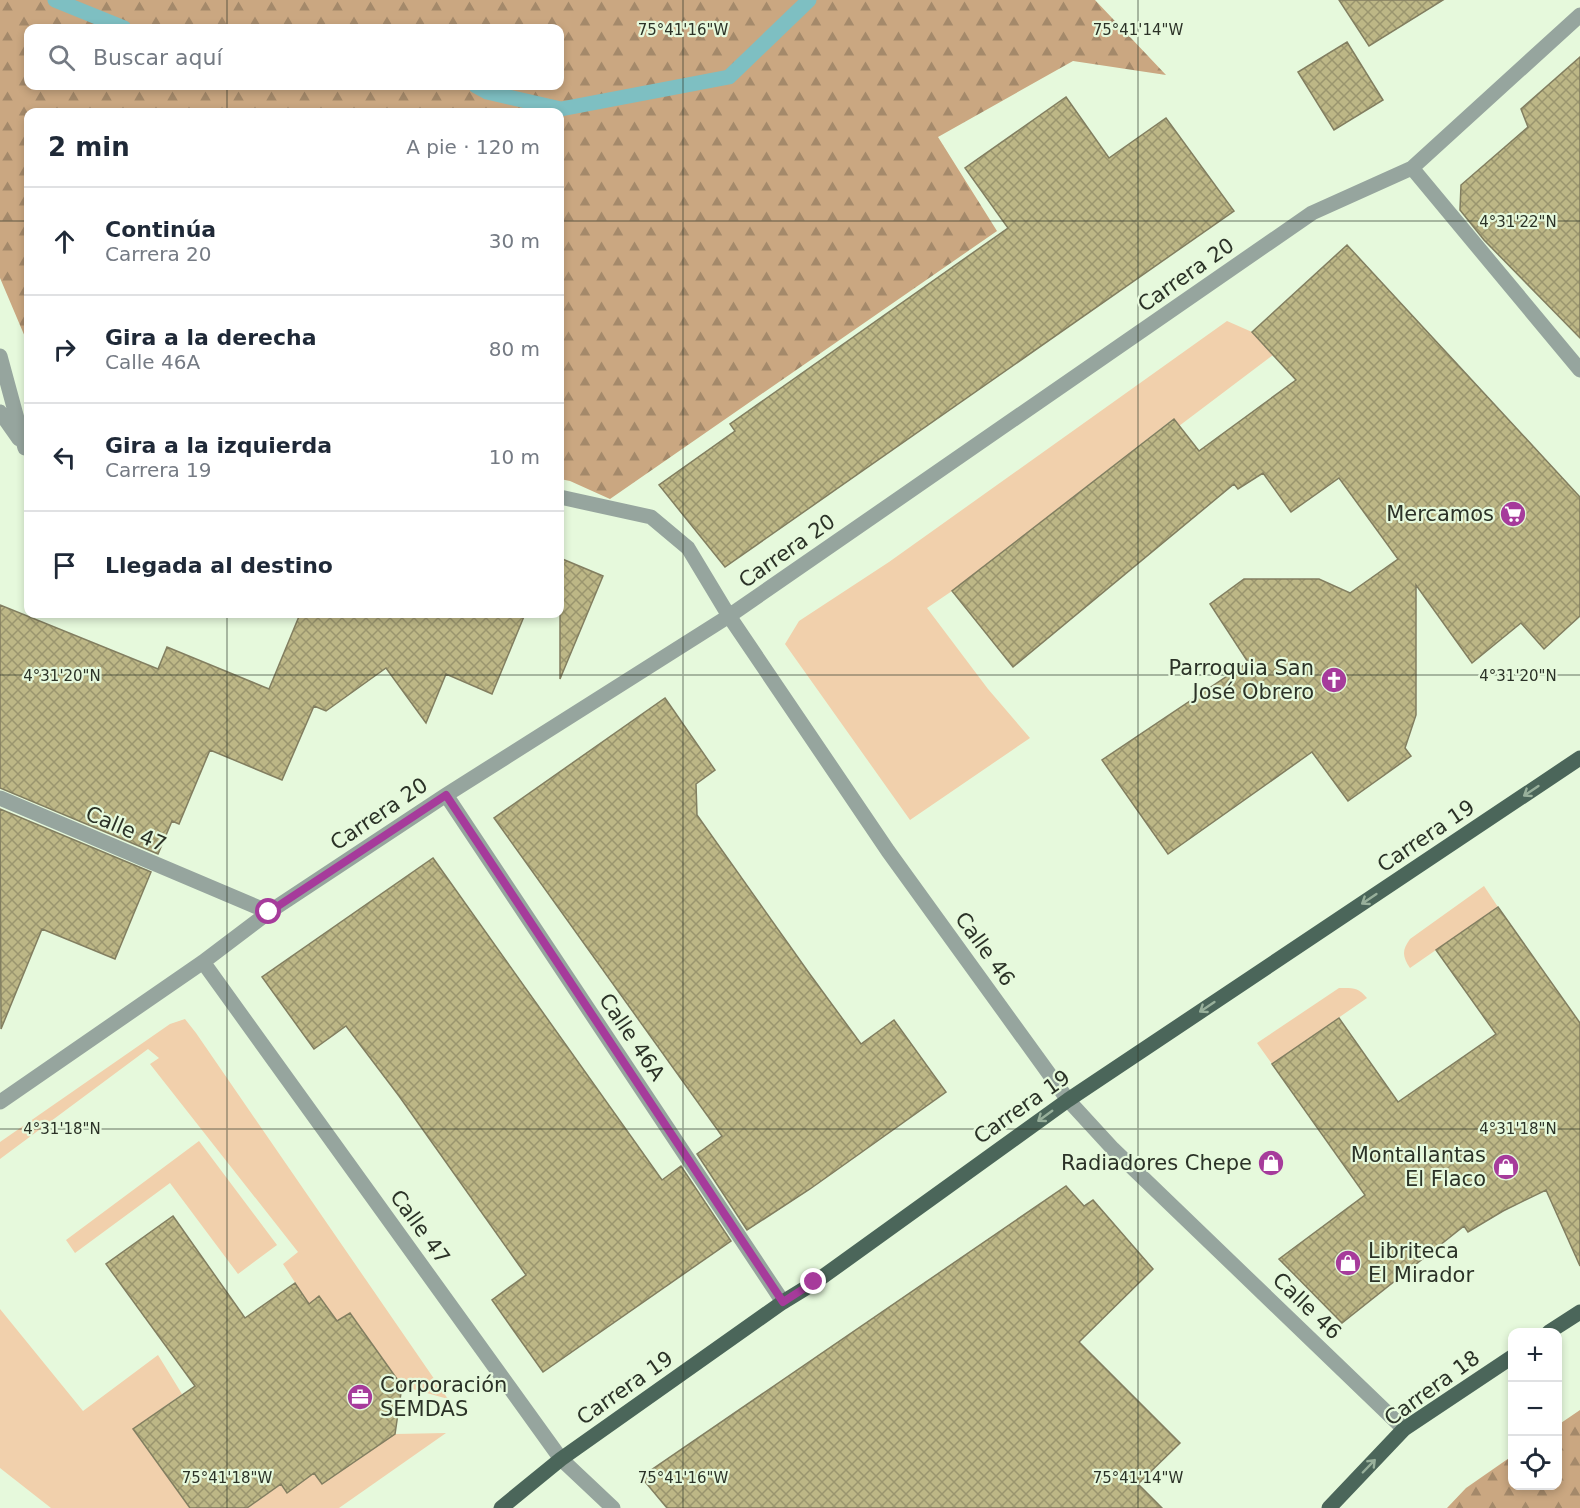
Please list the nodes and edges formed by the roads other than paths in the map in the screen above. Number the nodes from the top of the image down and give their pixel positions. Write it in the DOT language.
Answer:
graph roads {
  1 [pos="1580,15"];
  2 [pos="1412,168"];
  3 [pos="0,356"];
  4 [pos="1580,370"];
  5 [pos="0,412"];
  6 [pos="24,440"];
  7 [pos="24,447"];
  8 [pos="564,498"];
  9 [pos="729,616"];
  10 [pos="1580,758"];
  11 [pos="446,795"];
  12 [pos="0,798"];
  13 [pos="269,912"];
  14 [pos="203,962"];
  15 [pos="1068,1100"];
  16 [pos="0,1102"];
  17 [pos="783,1302"];
  18 [pos="1580,1311"];
  19 [pos="1554,1328"];
  20 [pos="1508,1360"];
  21 [pos="1404,1429"];
  22 [pos="561,1459"];
  23 [pos="501,1508"];
  24 [pos="613,1508"];
  25 [pos="1329,1508"];
  1 -- 2 [label="street, Carrera 20"];
  2 -- 4 [label="street"];
  2 -- 9 [label="street, Carrera 20"];
  3 -- 6 [label="street"];
  5 -- 7 [label="street"];
  8 -- 9 [label="street, Calle 46"];
  9 -- 11 [label="street, Carrera 20"];
  9 -- 15 [label="street, Calle 46"];
  10 -- 15 [label="main road, Carrera 19, one-way"];
  11 -- 13 [label="street, Carrera 20"];
  11 -- 17 [label="street, Calle 46A"];
  12 -- 13 [label="street, Calle 47"];
  13 -- 14 [label="street, Carrera 20"];
  14 -- 16 [label="street, Carrera 20"];
  14 -- 22 [label="street, Calle 47"];
  15 -- 17 [label="main road, Carrera 19, one-way"];
  15 -- 21 [label="street, Calle 46"];
  17 -- 22 [label="main road, Carrera 19"];
  18 -- 19 [label="main road"];
  20 -- 21 [label="main road, Carrera 18"];
  25 -- 21 [label="main road, Carrera 18, one-way"];
  22 -- 23 [label="main road, Carrera 19"];
  22 -- 24 [label="street, Calle 47"];
}
